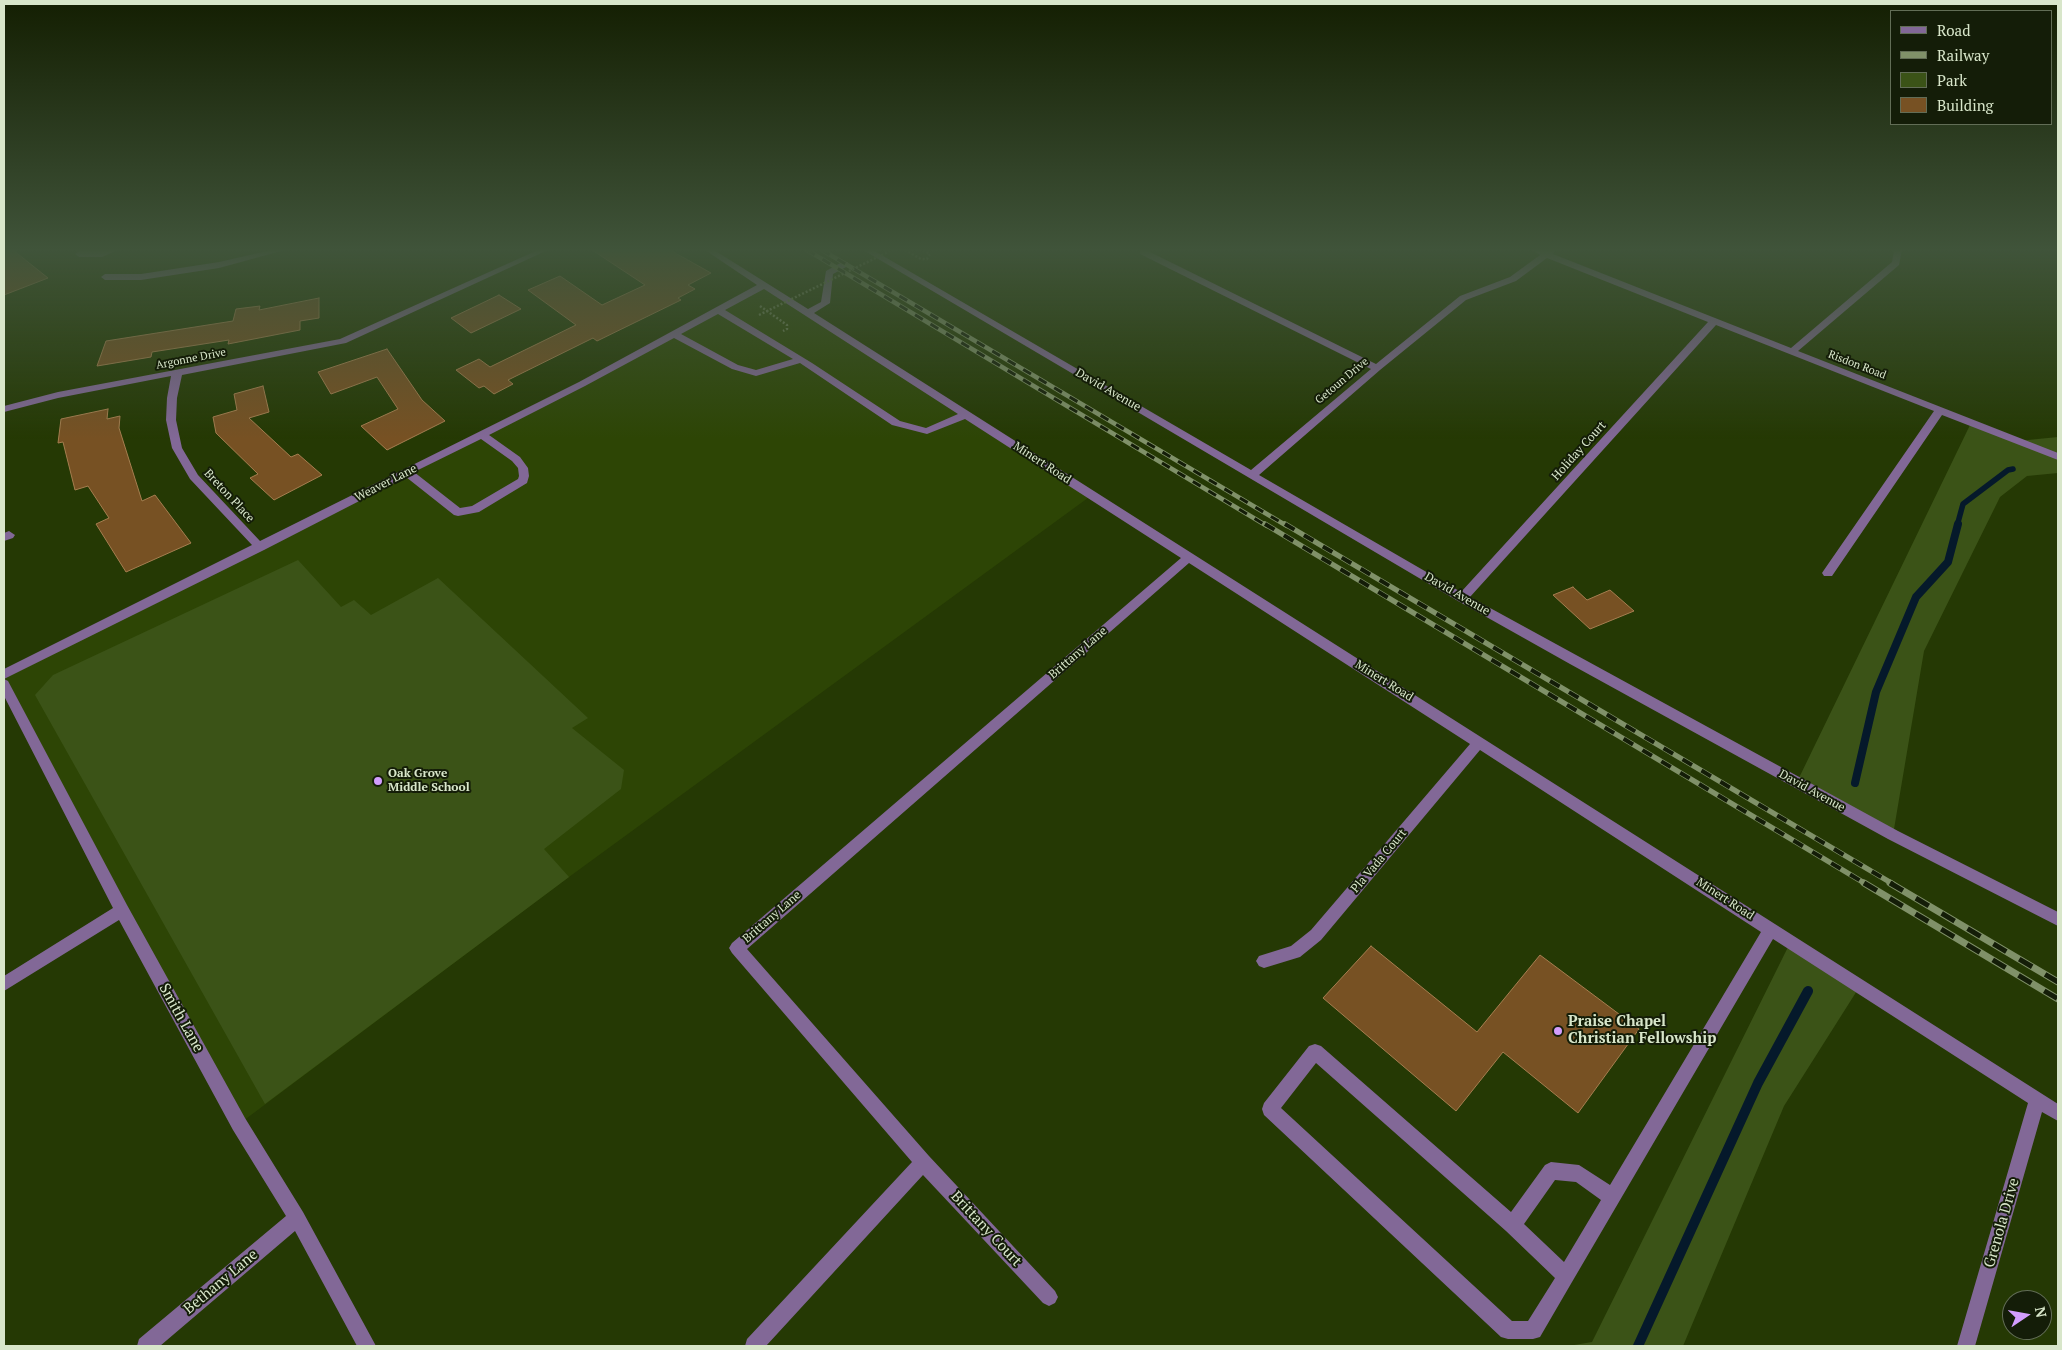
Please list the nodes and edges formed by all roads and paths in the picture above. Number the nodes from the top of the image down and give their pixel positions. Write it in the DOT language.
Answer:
graph roads {
  1 [pos="405,313"];
  2 [pos="712,313"];
  3 [pos="723,313"];
  4 [pos="762,313"];
  5 [pos="770,313"];
  6 [pos="808,313"];
  7 [pos="976,313"];
  8 [pos="1266,313"];
  9 [pos="1444,313"];
  10 [pos="1695,313"];
  11 [pos="1837,313"];
  12 [pos="753,319"];
  13 [pos="1714,321"];
  14 [pos="776,331"];
  15 [pos="674,334"];
  16 [pos="1791,352"];
  17 [pos="801,360"];
  18 [pos="1376,368"];
  19 [pos="177,373"];
  20 [pos="4,409"];
  21 [pos="1940,411"];
  22 [pos="966,415"];
  23 [pos="482,434"];
  24 [pos="2058,457"];
  25 [pos="407,472"];
  26 [pos="1252,475"];
  27 [pos="260,546"];
  28 [pos="1188,557"];
  29 [pos="1828,573"];
  30 [pos="1462,598"];
  31 [pos="4,674"];
  32 [pos="4,684"];
  33 [pos="1479,742"];
  34 [pos="122,910"];
  35 [pos="2058,919"];
  36 [pos="1771,928"];
  37 [pos="1264,962"];
  38 [pos="4,984"];
  39 [pos="2038,1099"];
  40 [pos="2058,1112"];
  41 [pos="923,1162"];
  42 [pos="1612,1197"];
  43 [pos="296,1218"];
  44 [pos="1512,1225"];
  45 [pos="1566,1276"];
  46 [pos="1049,1297"];
  47 [pos="146,1346"];
  48 [pos="367,1346"];
  49 [pos="754,1346"];
  50 [pos="1966,1346"];
  1 -- 19 [label="street, Argonne Drive"];
  2 -- 15 [label="street, Weaver Lane"];
  3 -- 17 [label="street"];
  4 -- 12 [label="path, bridge"];
  5 -- 14 [label="path"];
  6 -- 22 [label="street, Minert Road"];
  7 -- 26 [label="street, David Avenue"];
  8 -- 18 [label="street"];
  9 -- 18 [label="street, Getoun Drive"];
  10 -- 13 [label="street, Risdon Road"];
  11 -- 16 [label="street"];
  13 -- 16 [label="street, Risdon Road"];
  13 -- 30 [label="street, Holiday Court"];
  15 -- 17 [label="street"];
  15 -- 23 [label="street, Weaver Lane"];
  16 -- 21 [label="street, Risdon Road"];
  17 -- 22 [label="street"];
  18 -- 26 [label="street, Getoun Drive"];
  19 -- 20 [label="street, Argonne Drive"];
  19 -- 27 [label="street, Breton Place"];
  21 -- 24 [label="street, Risdon Road"];
  21 -- 29 [label="street"];
  22 -- 28 [label="street, Minert Road"];
  23 -- 25 [label="street, Weaver Lane"];
  23 -- 25 [label="street"];
  25 -- 27 [label="street, Weaver Lane"];
  26 -- 30 [label="street, David Avenue"];
  27 -- 31 [label="street, Weaver Lane"];
  28 -- 33 [label="street, Minert Road"];
  28 -- 41 [label="street, Brittany Lane"];
  30 -- 35 [label="street, David Avenue"];
  32 -- 34 [label="street, Smith Lane"];
  33 -- 36 [label="street, Minert Road"];
  33 -- 37 [label="street, Pla Vada Court"];
  34 -- 38 [label="street"];
  34 -- 43 [label="street, Smith Lane"];
  36 -- 39 [label="street, Minert Road"];
  36 -- 42 [label="street"];
  39 -- 40 [label="street, Minert Road"];
  39 -- 50 [label="street, Grenola Drive"];
  41 -- 46 [label="street, Brittany Court"];
  41 -- 49 [label="street"];
  42 -- 44 [label="street"];
  42 -- 45 [label="street"];
  43 -- 47 [label="street, Bethany Lane"];
  43 -- 48 [label="street, Smith Lane"];
  44 -- 45 [label="street"];
  44 -- 45 [label="street"];
}
